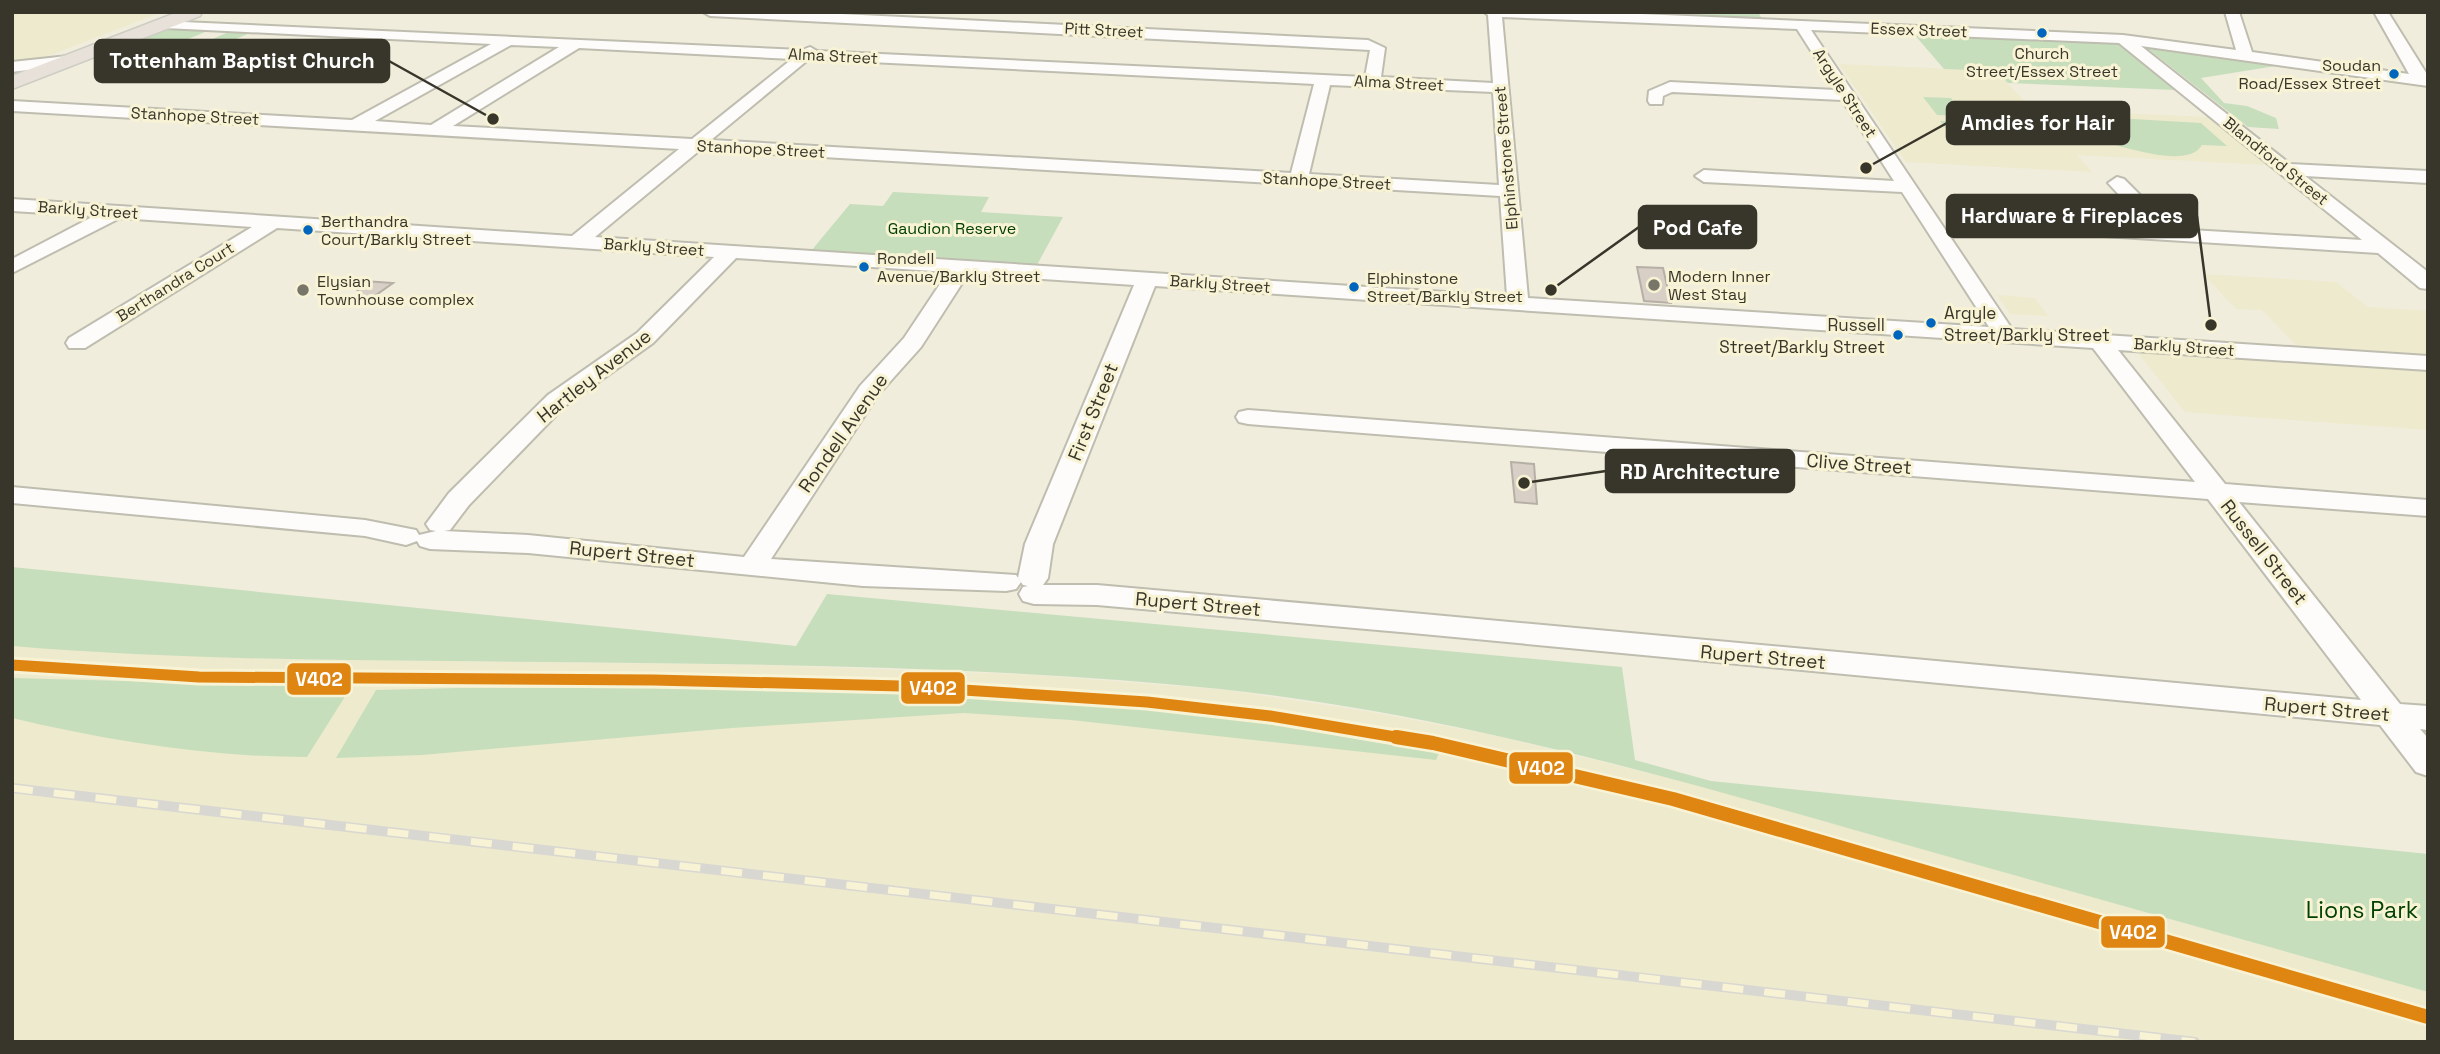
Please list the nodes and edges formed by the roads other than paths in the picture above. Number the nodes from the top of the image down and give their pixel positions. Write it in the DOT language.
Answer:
graph roads {
  1 [pos="194,12"];
  2 [pos="710,12"];
  3 [pos="1496,12"];
  4 [pos="2232,12"];
  5 [pos="2381,12"];
  6 [pos="855,15"];
  7 [pos="1610,15"];
  8 [pos="174,19"];
  9 [pos="1801,25"];
  10 [pos="2123,39"];
  11 [pos="509,40"];
  12 [pos="577,43"];
  13 [pos="806,55"];
  14 [pos="2245,55"];
  15 [pos="68,61"];
  16 [pos="12,70"];
  17 [pos="36,73"];
  18 [pos="1323,80"];
  19 [pos="2424,81"];
  20 [pos="1372,82"];
  21 [pos="12,83"];
  22 [pos="1501,88"];
  23 [pos="1847,95"];
  24 [pos="1656,101"];
  25 [pos="12,106"];
  26 [pos="356,125"];
  27 [pos="434,130"];
  28 [pos="695,145"];
  29 [pos="2286,169"];
  30 [pos="1704,176"];
  31 [pos="2428,177"];
  32 [pos="1299,179"];
  33 [pos="2117,183"];
  34 [pos="1908,187"];
  35 [pos="1509,191"];
  36 [pos="12,205"];
  37 [pos="117,212"];
  38 [pos="273,222"];
  39 [pos="2062,229"];
  40 [pos="2168,235"];
  41 [pos="577,242"];
  42 [pos="2383,247"];
  43 [pos="730,253"];
  44 [pos="12,267"];
  45 [pos="962,267"];
  46 [pos="1147,280"];
  47 [pos="2428,283"];
  48 [pos="1518,304"];
  49 [pos="2005,335"];
  50 [pos="77,342"];
  51 [pos="2101,342"];
  52 [pos="2428,363"];
  53 [pos="1248,417"];
  54 [pos="2216,491"];
  55 [pos="12,495"];
  56 [pos="2428,508"];
  57 [pos="426,530"];
  58 [pos="752,566"];
  59 [pos="1022,585"];
  60 [pos="2391,715"];
  61 [pos="2428,718"];
  62 [pos="2428,763"];
  1 -- 8 [label="main road"];
  2 -- 6 [label="street, Pitt Street"];
  3 -- 7 [label="street, Essex Street"];
  3 -- 22 [label="street, Elphinstone Street"];
  4 -- 14 [label="street"];
  5 -- 19 [label="street"];
  6 -- 13 [label="street"];
  6 -- 20 [label="street, Pitt Street"];
  7 -- 9 [label="street, Essex Street"];
  8 -- 11 [label="street, Alma Street"];
  8 -- 15 [label="main road"];
  9 -- 10 [label="street, Essex Street"];
  9 -- 23 [label="street, Argyle Street"];
  10 -- 14 [label="street, Essex Street"];
  10 -- 29 [label="street, Blandford Street"];
  11 -- 12 [label="street, Alma Street"];
  11 -- 26 [label="street"];
  12 -- 13 [label="street, Alma Street"];
  12 -- 27 [label="street"];
  13 -- 18 [label="street, Alma Street"];
  13 -- 28 [label="street"];
  14 -- 19 [label="street, Essex Street"];
  15 -- 16 [label="street"];
  15 -- 17 [label="main road"];
  16 -- 17 [label="street"];
  17 -- 21 [label="main road"];
  18 -- 20 [label="street, Alma Street"];
  18 -- 32 [label="street"];
  20 -- 22 [label="street, Alma Street"];
  22 -- 35 [label="street, Elphinstone Street"];
  23 -- 24 [label="street"];
  23 -- 34 [label="street, Argyle Street"];
  25 -- 26 [label="street, Stanhope Street"];
  26 -- 27 [label="street, Stanhope Street"];
  27 -- 28 [label="street, Stanhope Street"];
  28 -- 32 [label="street, Stanhope Street"];
  28 -- 41 [label="street"];
  29 -- 31 [label="street"];
  29 -- 42 [label="street, Blandford Street"];
  30 -- 34 [label="street"];
  32 -- 35 [label="street, Stanhope Street"];
  33 -- 40 [label="street"];
  34 -- 49 [label="street, Argyle Street"];
  35 -- 48 [label="street, Elphinstone Street"];
  36 -- 37 [label="street, Barkly Street"];
  37 -- 38 [label="street, Barkly Street"];
  37 -- 44 [label="street"];
  38 -- 41 [label="street, Barkly Street"];
  38 -- 50 [label="street, Berthandra Court"];
  39 -- 40 [label="street"];
  40 -- 42 [label="street"];
  41 -- 43 [label="street, Barkly Street"];
  42 -- 47 [label="street, Blandford Street"];
  43 -- 45 [label="street, Barkly Street"];
  43 -- 57 [label="street, Hartley Avenue"];
  45 -- 46 [label="street, Barkly Street"];
  45 -- 58 [label="street, Rondell Avenue"];
  46 -- 48 [label="street, Barkly Street"];
  46 -- 59 [label="street, First Street"];
  48 -- 49 [label="street, Barkly Street"];
  49 -- 51 [label="street, Barkly Street"];
  51 -- 52 [label="street, Barkly Street"];
  51 -- 54 [label="street, Russell Street"];
  53 -- 54 [label="street, Clive Street"];
  54 -- 56 [label="street, Clive Street"];
  54 -- 60 [label="street, Russell Street"];
  55 -- 57 [label="street, Rupert Street"];
  57 -- 58 [label="street, Rupert Street"];
  58 -- 59 [label="street, Rupert Street"];
  59 -- 60 [label="street, Rupert Street"];
  60 -- 61 [label="street, Rupert Street"];
  60 -- 62 [label="street, Russell Street"];
}
